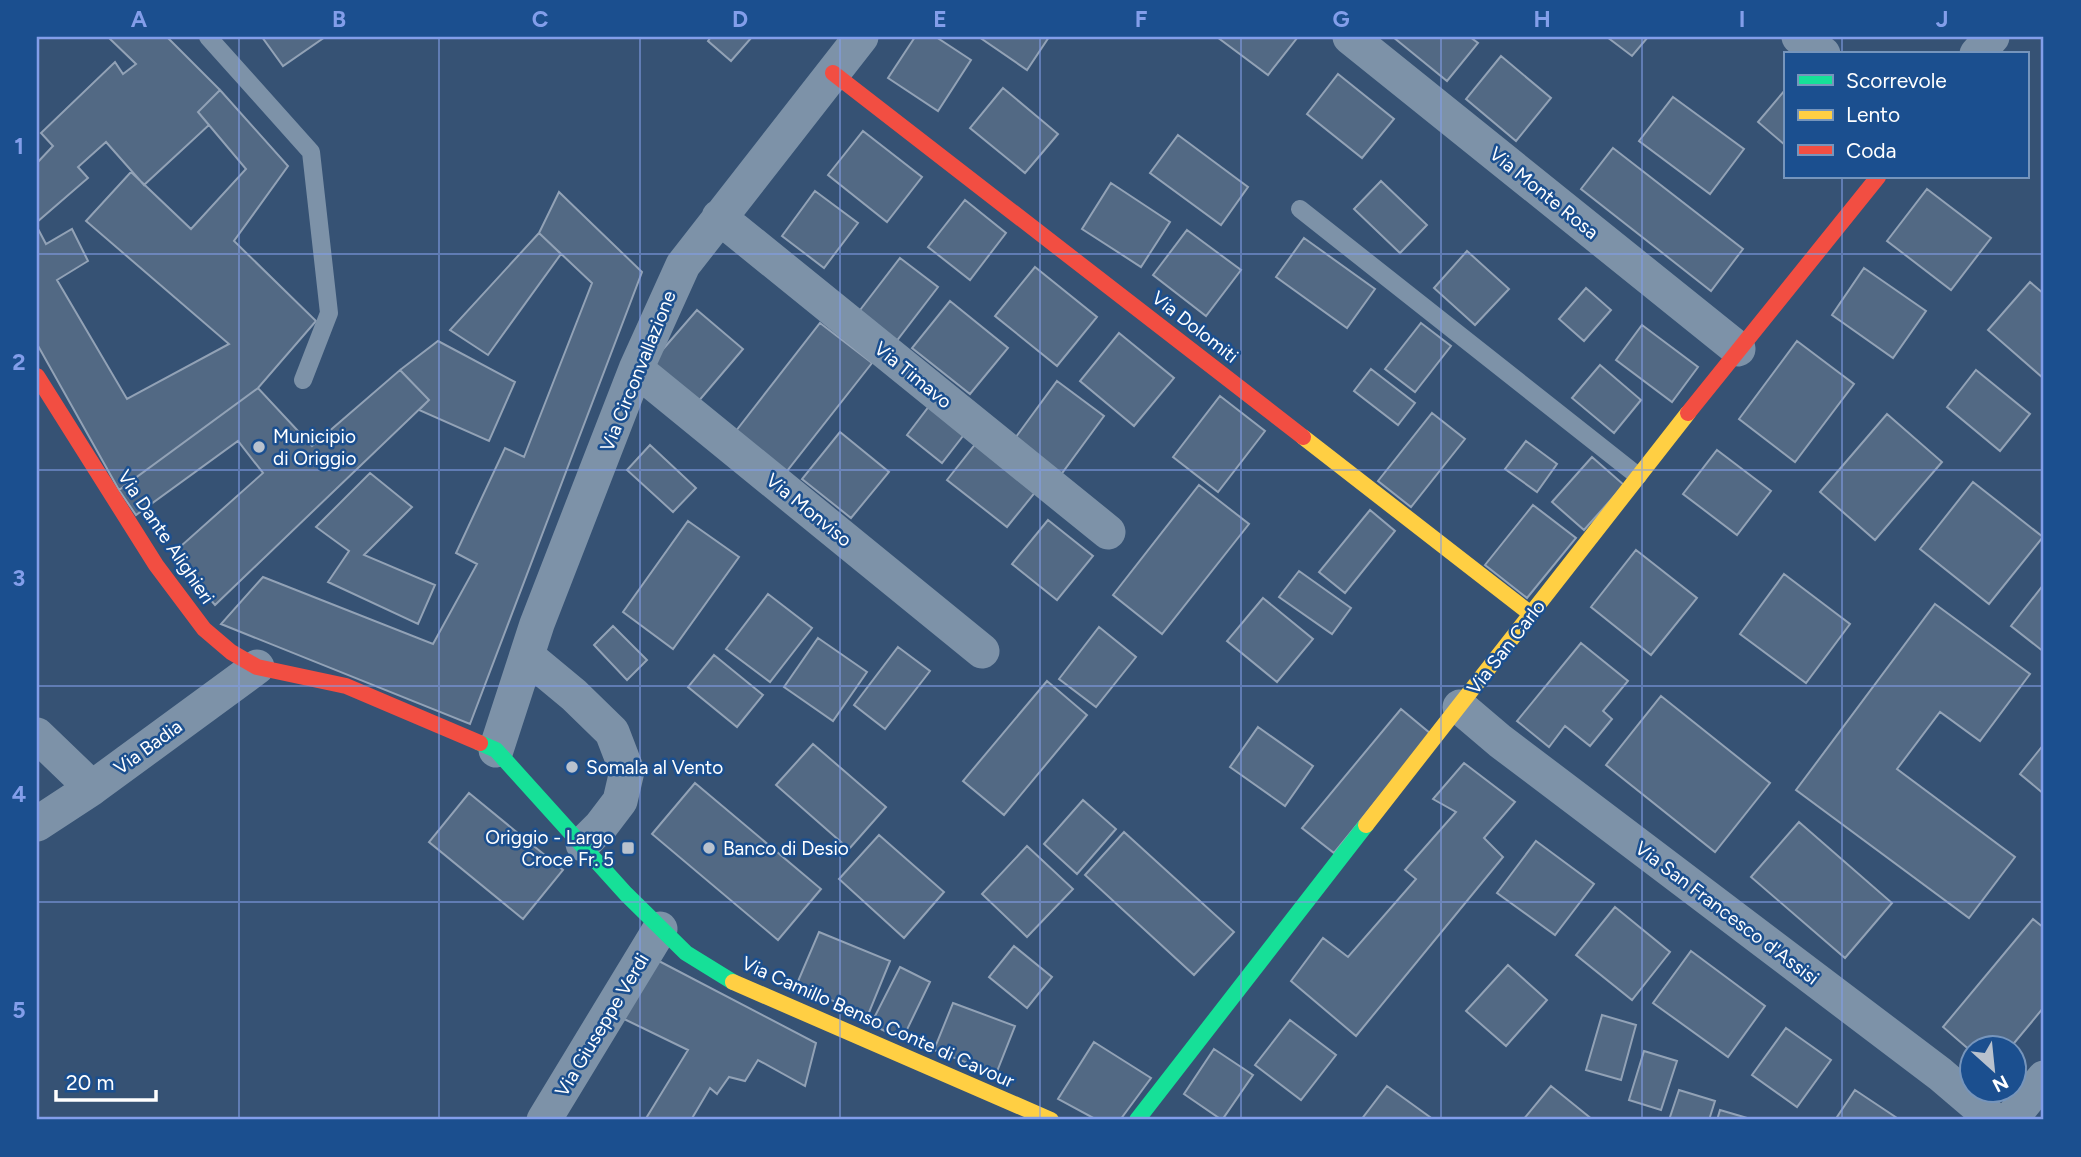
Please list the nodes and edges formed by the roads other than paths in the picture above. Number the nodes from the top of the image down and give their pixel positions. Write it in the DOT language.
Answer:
graph roads {
  1 [pos="208,37"];
  2 [pos="861,37"];
  3 [pos="1350,37"];
  4 [pos="1800,37"];
  5 [pos="1992,37"];
  6 [pos="1820,52"];
  7 [pos="1980,52"];
  8 [pos="833,73"];
  9 [pos="1877,178"];
  10 [pos="1300,209"];
  11 [pos="719,218"];
  12 [pos="1738,349"];
  13 [pos="636,369"];
  14 [pos="303,380"];
  15 [pos="40,389"];
  16 [pos="1638,475"];
  17 [pos="1108,532"];
  18 [pos="1531,614"];
  19 [pos="982,651"];
  20 [pos="527,656"];
  21 [pos="257,667"];
  22 [pos="1460,707"];
  23 [pos="37,735"];
  24 [pos="496,750"];
  25 [pos="92,788"];
  26 [pos="37,824"];
  27 [pos="583,844"];
  28 [pos="660,929"];
  29 [pos="2044,1078"];
  30 [pos="1005,1112"];
  31 [pos="544,1120"];
  32 [pos="1051,1120"];
  33 [pos="1137,1120"];
  34 [pos="1994,1120"];
  35 [pos="2010,1120"];
  1 -- 14 [label="lane"];
  2 -- 8 [label="street, Via Circonvallazione"];
  3 -- 12 [label="street, Via Monte Rosa"];
  4 -- 6 [label="street"];
  5 -- 7 [label="street"];
  8 -- 11 [label="street, Via Circonvallazione"];
  8 -- 18 [label="street, Via Dolomiti"];
  9 -- 12 [label="street, Via San Carlo"];
  10 -- 16 [label="lane"];
  11 -- 13 [label="street, Via Circonvallazione"];
  11 -- 17 [label="street, Via Timavo"];
  12 -- 16 [label="street, Via San Carlo"];
  13 -- 19 [label="street, Via Monviso"];
  13 -- 20 [label="street, Via Circonvallazione"];
  15 -- 21 [label="street, Via Dante Alighieri"];
  16 -- 18 [label="street, Via San Carlo"];
  18 -- 22 [label="street, Via San Carlo"];
  20 -- 24 [label="street, Via Circonvallazione"];
  20 -- 27 [label="street"];
  21 -- 24 [label="street, Via Dante Alighieri"];
  21 -- 25 [label="street, Via Badia"];
  22 -- 33 [label="street, Via San Carlo"];
  22 -- 34 [label="street, Via San Francesco d'Assisi"];
  23 -- 25 [label="street"];
  24 -- 27 [label="street, Via Camillo Benso Conte di Cavour"];
  25 -- 26 [label="street, Via Badia"];
  27 -- 28 [label="street, Via Camillo Benso Conte di Cavour"];
  28 -- 30 [label="street, Via Camillo Benso Conte di Cavour"];
  28 -- 31 [label="street, Via Giuseppe Verdi"];
  29 -- 35 [label="street"];
  30 -- 32 [label="street, Via Camillo Benso Conte di Cavour"];
}
